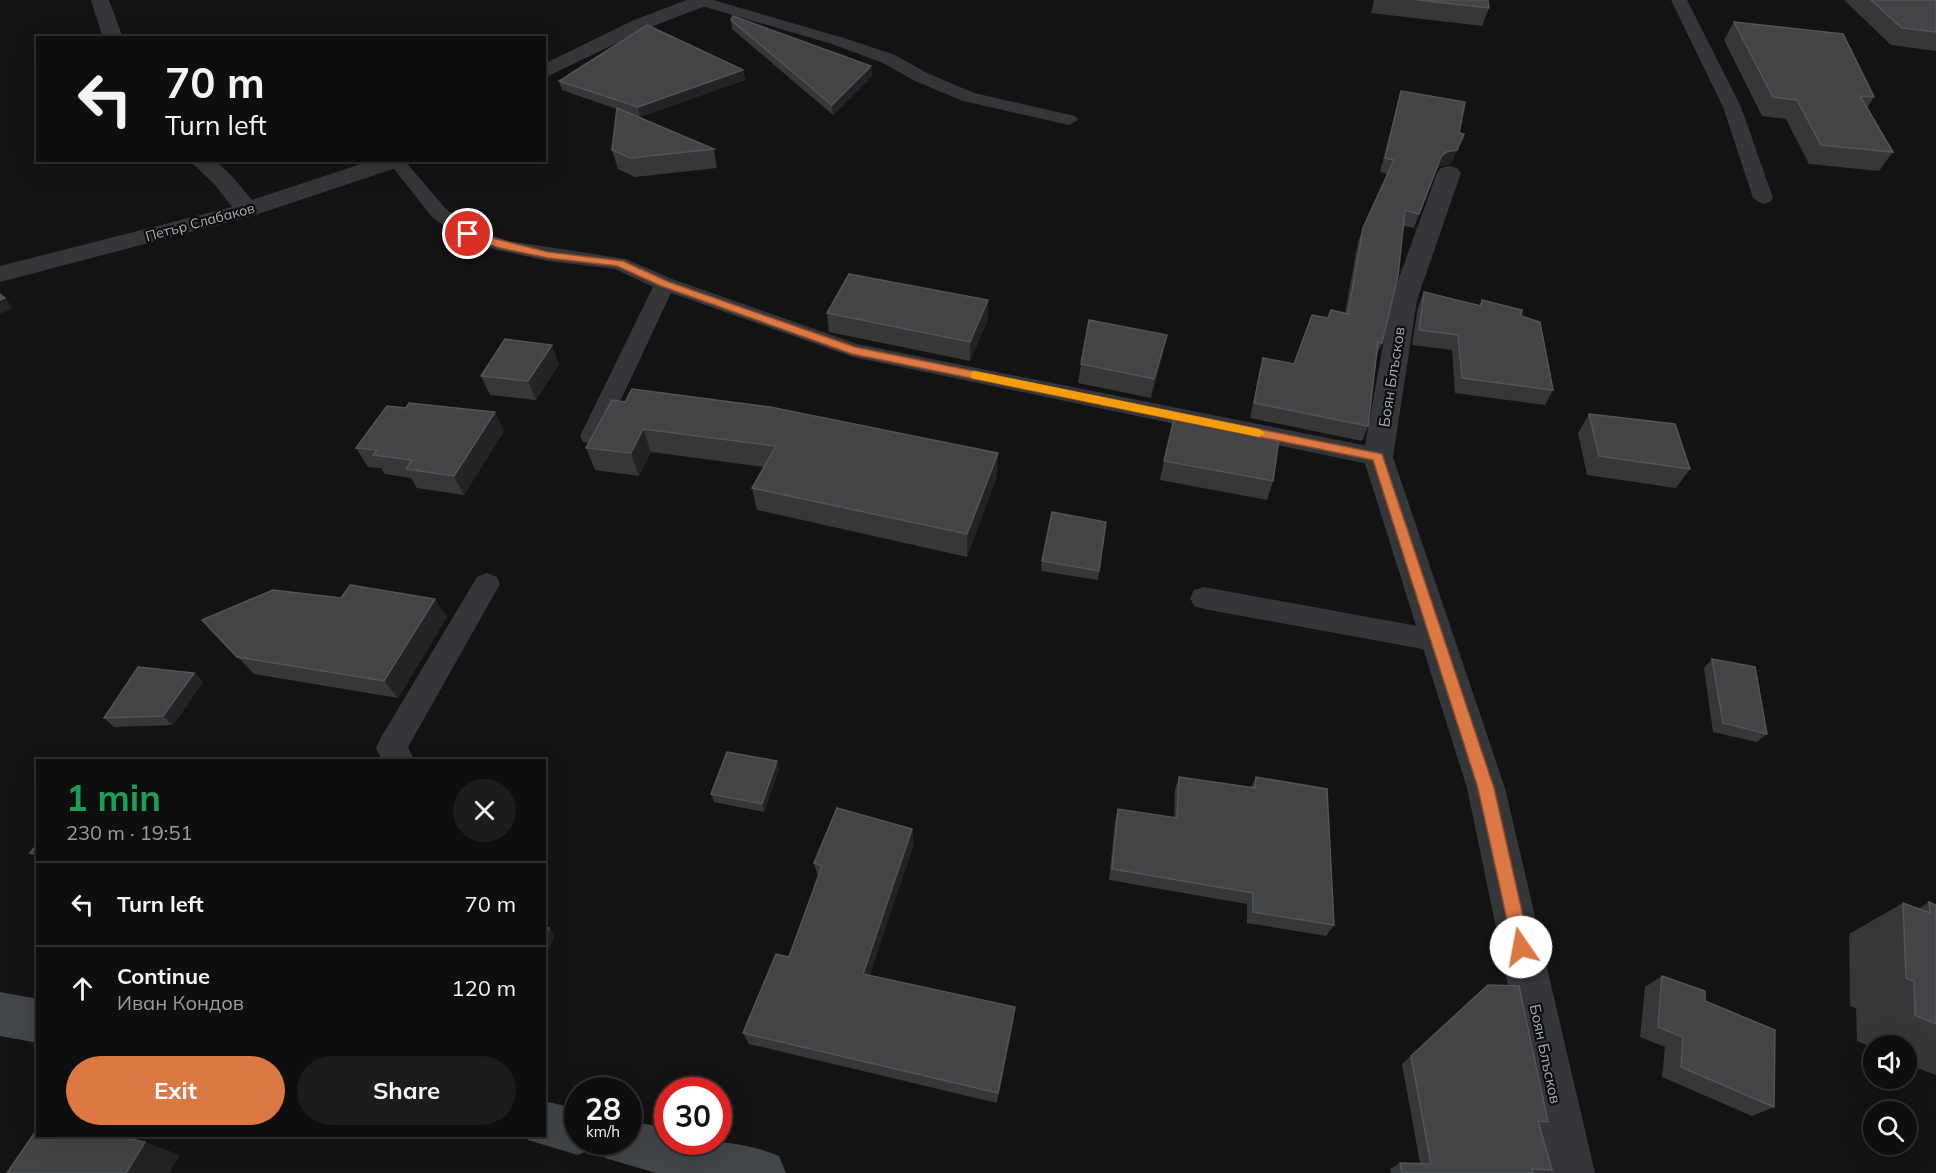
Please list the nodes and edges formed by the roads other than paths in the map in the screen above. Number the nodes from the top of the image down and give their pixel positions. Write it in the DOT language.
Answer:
graph roads {
  1 [pos="100,0"];
  2 [pos="702,0"];
  3 [pos="1679,0"];
  4 [pos="111,36"];
  5 [pos="546,71"];
  6 [pos="1069,120"];
  7 [pos="202,162"];
  8 [pos="393,162"];
  9 [pos="397,162"];
  10 [pos="1449,173"];
  11 [pos="1763,198"];
  12 [pos="247,210"];
  13 [pos="0,274"];
  14 [pos="665,284"];
  15 [pos="592,436"];
  16 [pos="1378,457"];
  17 [pos="487,584"];
  18 [pos="1204,598"];
  19 [pos="1438,641"];
  20 [pos="398,759"];
  21 [pos="0,1014"];
  22 [pos="36,1022"];
  23 [pos="546,1124"];
  24 [pos="564,1129"];
  25 [pos="642,1147"];
  26 [pos="762,1173"];
  27 [pos="1571,1173"];
  1 -- 4 [label="street"];
  2 -- 5 [label="street"];
  2 -- 6 [label="lane"];
  3 -- 11 [label="lane"];
  7 -- 12 [label="street"];
  8 -- 12 [label="street, Петър Слабаков"];
  9 -- 14 [label="lane"];
  10 -- 16 [label="street, Боян Блъсков"];
  12 -- 13 [label="street, Петър Слабаков"];
  14 -- 15 [label="lane"];
  14 -- 16 [label="lane"];
  16 -- 19 [label="street, Боян Блъсков"];
  17 -- 20 [label="lane"];
  18 -- 19 [label="lane"];
  19 -- 27 [label="street, Боян Блъсков"];
  21 -- 22 [label="main road"];
  23 -- 24 [label="main road"];
  25 -- 26 [label="main road"];
}
